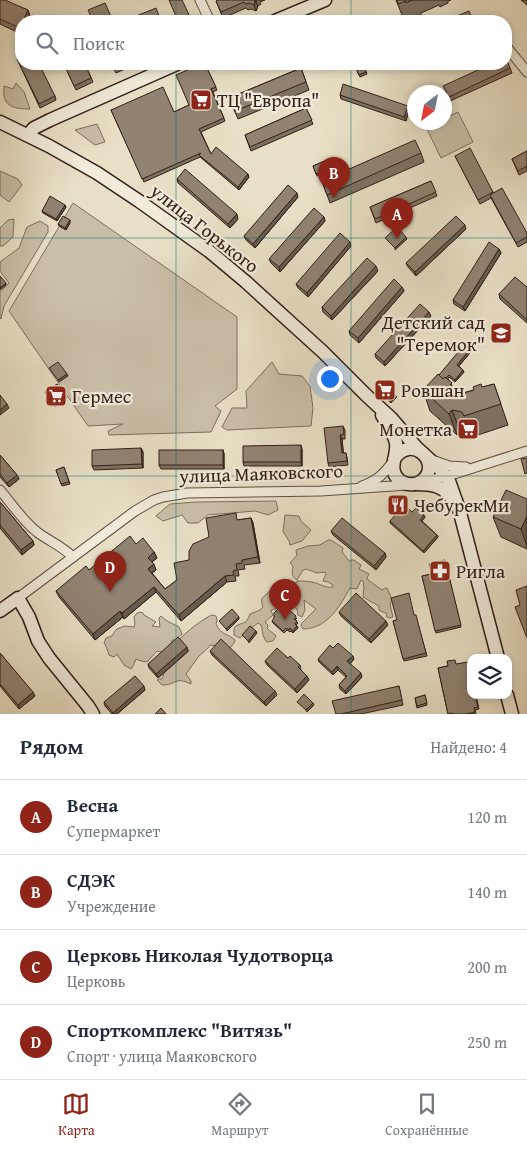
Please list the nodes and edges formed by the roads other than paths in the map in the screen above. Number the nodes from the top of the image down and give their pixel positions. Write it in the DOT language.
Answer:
graph roads {
  1 [pos="200,0"];
  2 [pos="325,0"];
  3 [pos="207,15"];
  4 [pos="289,15"];
  5 [pos="512,53"];
  6 [pos="162,70"];
  7 [pos="527,72"];
  8 [pos="0,122"];
  9 [pos="28,135"];
  10 [pos="366,395"];
  11 [pos="527,451"];
  12 [pos="423,453"];
  13 [pos="394,459"];
  14 [pos="474,468"];
  15 [pos="446,476"];
  16 [pos="414,484"];
  17 [pos="0,490"];
  18 [pos="350,490"];
  19 [pos="459,509"];
  20 [pos="73,557"];
  21 [pos="18,598"];
  22 [pos="0,611"];
  23 [pos="497,654"];
  24 [pos="508,699"];
  25 [pos="93,714"];
  26 [pos="512,714"];
  1 -- 3 [label="street"];
  2 -- 4 [label="street"];
  5 -- 7 [label="street"];
  6 -- 9 [label="street"];
  8 -- 9 [label="street, улица Горького"];
  9 -- 10 [label="street, улица Горького"];
  10 -- 12 [label="street, улица Горького"];
  10 -- 13 [label="street, улица Горького"];
  11 -- 14 [label="street, улица Маяковского"];
  12 -- 13 [label="street"];
  12 -- 14 [label="street"];
  12 -- 15 [label="street, улица Горького"];
  12 -- 16 [label="street"];
  13 -- 16 [label="street"];
  13 -- 18 [label="street"];
  14 -- 15 [label="street, улица Маяковского"];
  15 -- 16 [label="street, улица Маяковского"];
  15 -- 19 [label="street"];
  16 -- 18 [label="street, улица Маяковского"];
  16 -- 19 [label="street"];
  17 -- 20 [label="street"];
  18 -- 20 [label="street, улица Маяковского"];
  19 -- 23 [label="street"];
  20 -- 21 [label="street, улица Маяковского"];
  21 -- 22 [label="street, улица Маяковского"];
  21 -- 25 [label="street"];
  24 -- 26 [label="street"];
}
